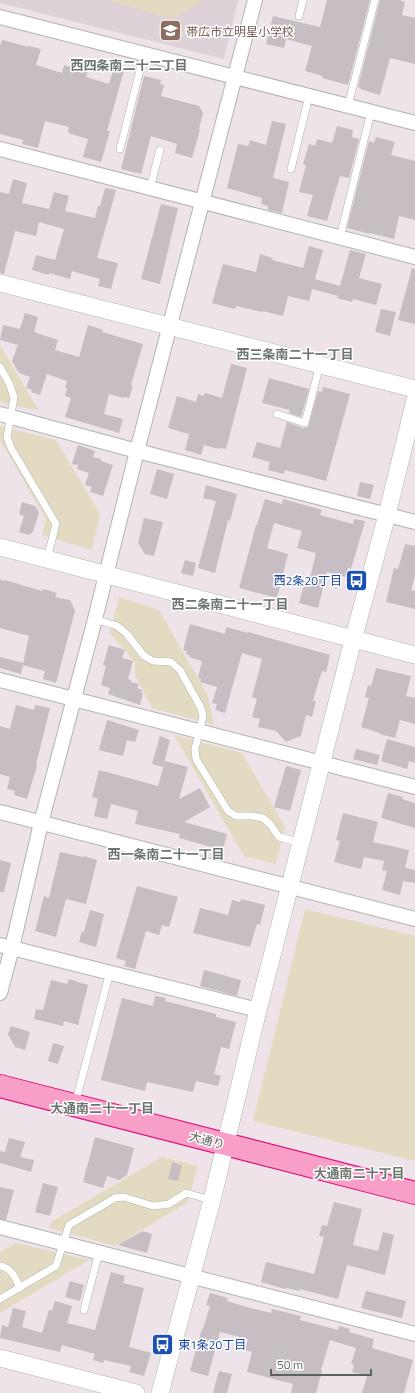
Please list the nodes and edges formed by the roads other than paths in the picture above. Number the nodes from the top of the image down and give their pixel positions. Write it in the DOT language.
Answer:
graph roads {
  1 [pos="255,0"];
  2 [pos="303,0"];
  3 [pos="375,0"];
  4 [pos="299,16"];
  5 [pos="0,17"];
  6 [pos="144,54"];
  7 [pos="235,77"];
  8 [pos="309,96"];
  9 [pos="348,106"];
  10 [pos="371,112"];
  11 [pos="415,123"];
  12 [pos="0,149"];
  13 [pos="120,149"];
  14 [pos="160,150"];
  15 [pos="291,169"];
  16 [pos="150,188"];
  17 [pos="203,202"];
  18 [pos="340,237"];
  19 [pos="415,257"];
  20 [pos="0,283"];
  21 [pos="170,327"];
  22 [pos="320,364"];
  23 [pos="0,367"];
  24 [pos="415,389"];
  25 [pos="415,400"];
  26 [pos="276,414"];
  27 [pos="5,416"];
  28 [pos="137,451"];
  29 [pos="387,515"];
  30 [pos="415,522"];
  31 [pos="0,548"];
  32 [pos="47,559"];
  33 [pos="106,575"];
  34 [pos="95,619"];
  35 [pos="353,640"];
  36 [pos="415,655"];
  37 [pos="0,680"];
  38 [pos="74,699"];
  39 [pos="199,731"];
  40 [pos="322,763"];
  41 [pos="415,787"];
  42 [pos="0,812"];
  43 [pos="41,823"];
  44 [pos="302,843"];
  45 [pos="290,887"];
  46 [pos="415,919"];
  47 [pos="6,947"];
  48 [pos="110,972"];
  49 [pos="0,993"];
  50 [pos="258,1010"];
  51 [pos="0,1086"];
  52 [pos="74,1105"];
  53 [pos="225,1144"];
  54 [pos="415,1193"];
  55 [pos="212,1200"];
  56 [pos="0,1226"];
  57 [pos="62,1243"];
  58 [pos="99,1252"];
  59 [pos="0,1266"];
  60 [pos="191,1275"];
  61 [pos="20,1288"];
  62 [pos="0,1300"];
  63 [pos="84,1310"];
  64 [pos="415,1334"];
  65 [pos="0,1358"];
  66 [pos="136,1393"];
  67 [pos="160,1393"];
  1 -- 7 [label="street"];
  2 -- 4 [label="lane"];
  3 -- 9 [label="lane"];
  5 -- 6 [label="street"];
  6 -- 7 [label="street"];
  6 -- 13 [label="lane"];
  7 -- 8 [label="street"];
  7 -- 17 [label="street"];
  8 -- 9 [label="street"];
  8 -- 15 [label="lane"];
  9 -- 10 [label="street"];
  10 -- 11 [label="street"];
  10 -- 18 [label="lane"];
  12 -- 16 [label="street"];
  14 -- 16 [label="lane"];
  16 -- 17 [label="street"];
  17 -- 18 [label="street"];
  17 -- 21 [label="street"];
  18 -- 19 [label="street"];
  20 -- 21 [label="street"];
  21 -- 22 [label="street"];
  21 -- 28 [label="street"];
  22 -- 24 [label="street"];
  22 -- 26 [label="lane"];
  23 -- 27 [label="lane"];
  25 -- 29 [label="street"];
  27 -- 28 [label="street"];
  27 -- 32 [label="lane"];
  28 -- 29 [label="street"];
  28 -- 33 [label="street"];
  29 -- 30 [label="street"];
  29 -- 35 [label="street"];
  31 -- 32 [label="street"];
  32 -- 33 [label="street"];
  33 -- 34 [label="street"];
  33 -- 35 [label="street"];
  34 -- 38 [label="street"];
  34 -- 39 [label="lane"];
  35 -- 36 [label="street"];
  35 -- 40 [label="street"];
  37 -- 38 [label="street"];
  38 -- 39 [label="street"];
  38 -- 43 [label="street"];
  39 -- 40 [label="street"];
  39 -- 44 [label="lane"];
  40 -- 41 [label="street"];
  40 -- 44 [label="street"];
  42 -- 43 [label="street"];
  43 -- 45 [label="street"];
  43 -- 47 [label="street"];
  44 -- 45 [label="street"];
  45 -- 46 [label="street"];
  45 -- 50 [label="street"];
  47 -- 48 [label="street"];
  47 -- 49 [label="street"];
  48 -- 50 [label="street"];
  48 -- 52 [label="lane"];
  50 -- 53 [label="street"];
  51 -- 52 [label="highway, 大通り"];
  52 -- 53 [label="highway, 大通り"];
  53 -- 54 [label="highway, 大通り"];
  53 -- 55 [label="street"];
  55 -- 57 [label="lane"];
  55 -- 60 [label="street"];
  56 -- 57 [label="street"];
  57 -- 58 [label="street"];
  57 -- 61 [label="lane"];
  58 -- 60 [label="street"];
  58 -- 63 [label="lane"];
  59 -- 61 [label="lane"];
  60 -- 64 [label="street"];
  60 -- 67 [label="street"];
  61 -- 62 [label="lane"];
  65 -- 66 [label="street"];
}
